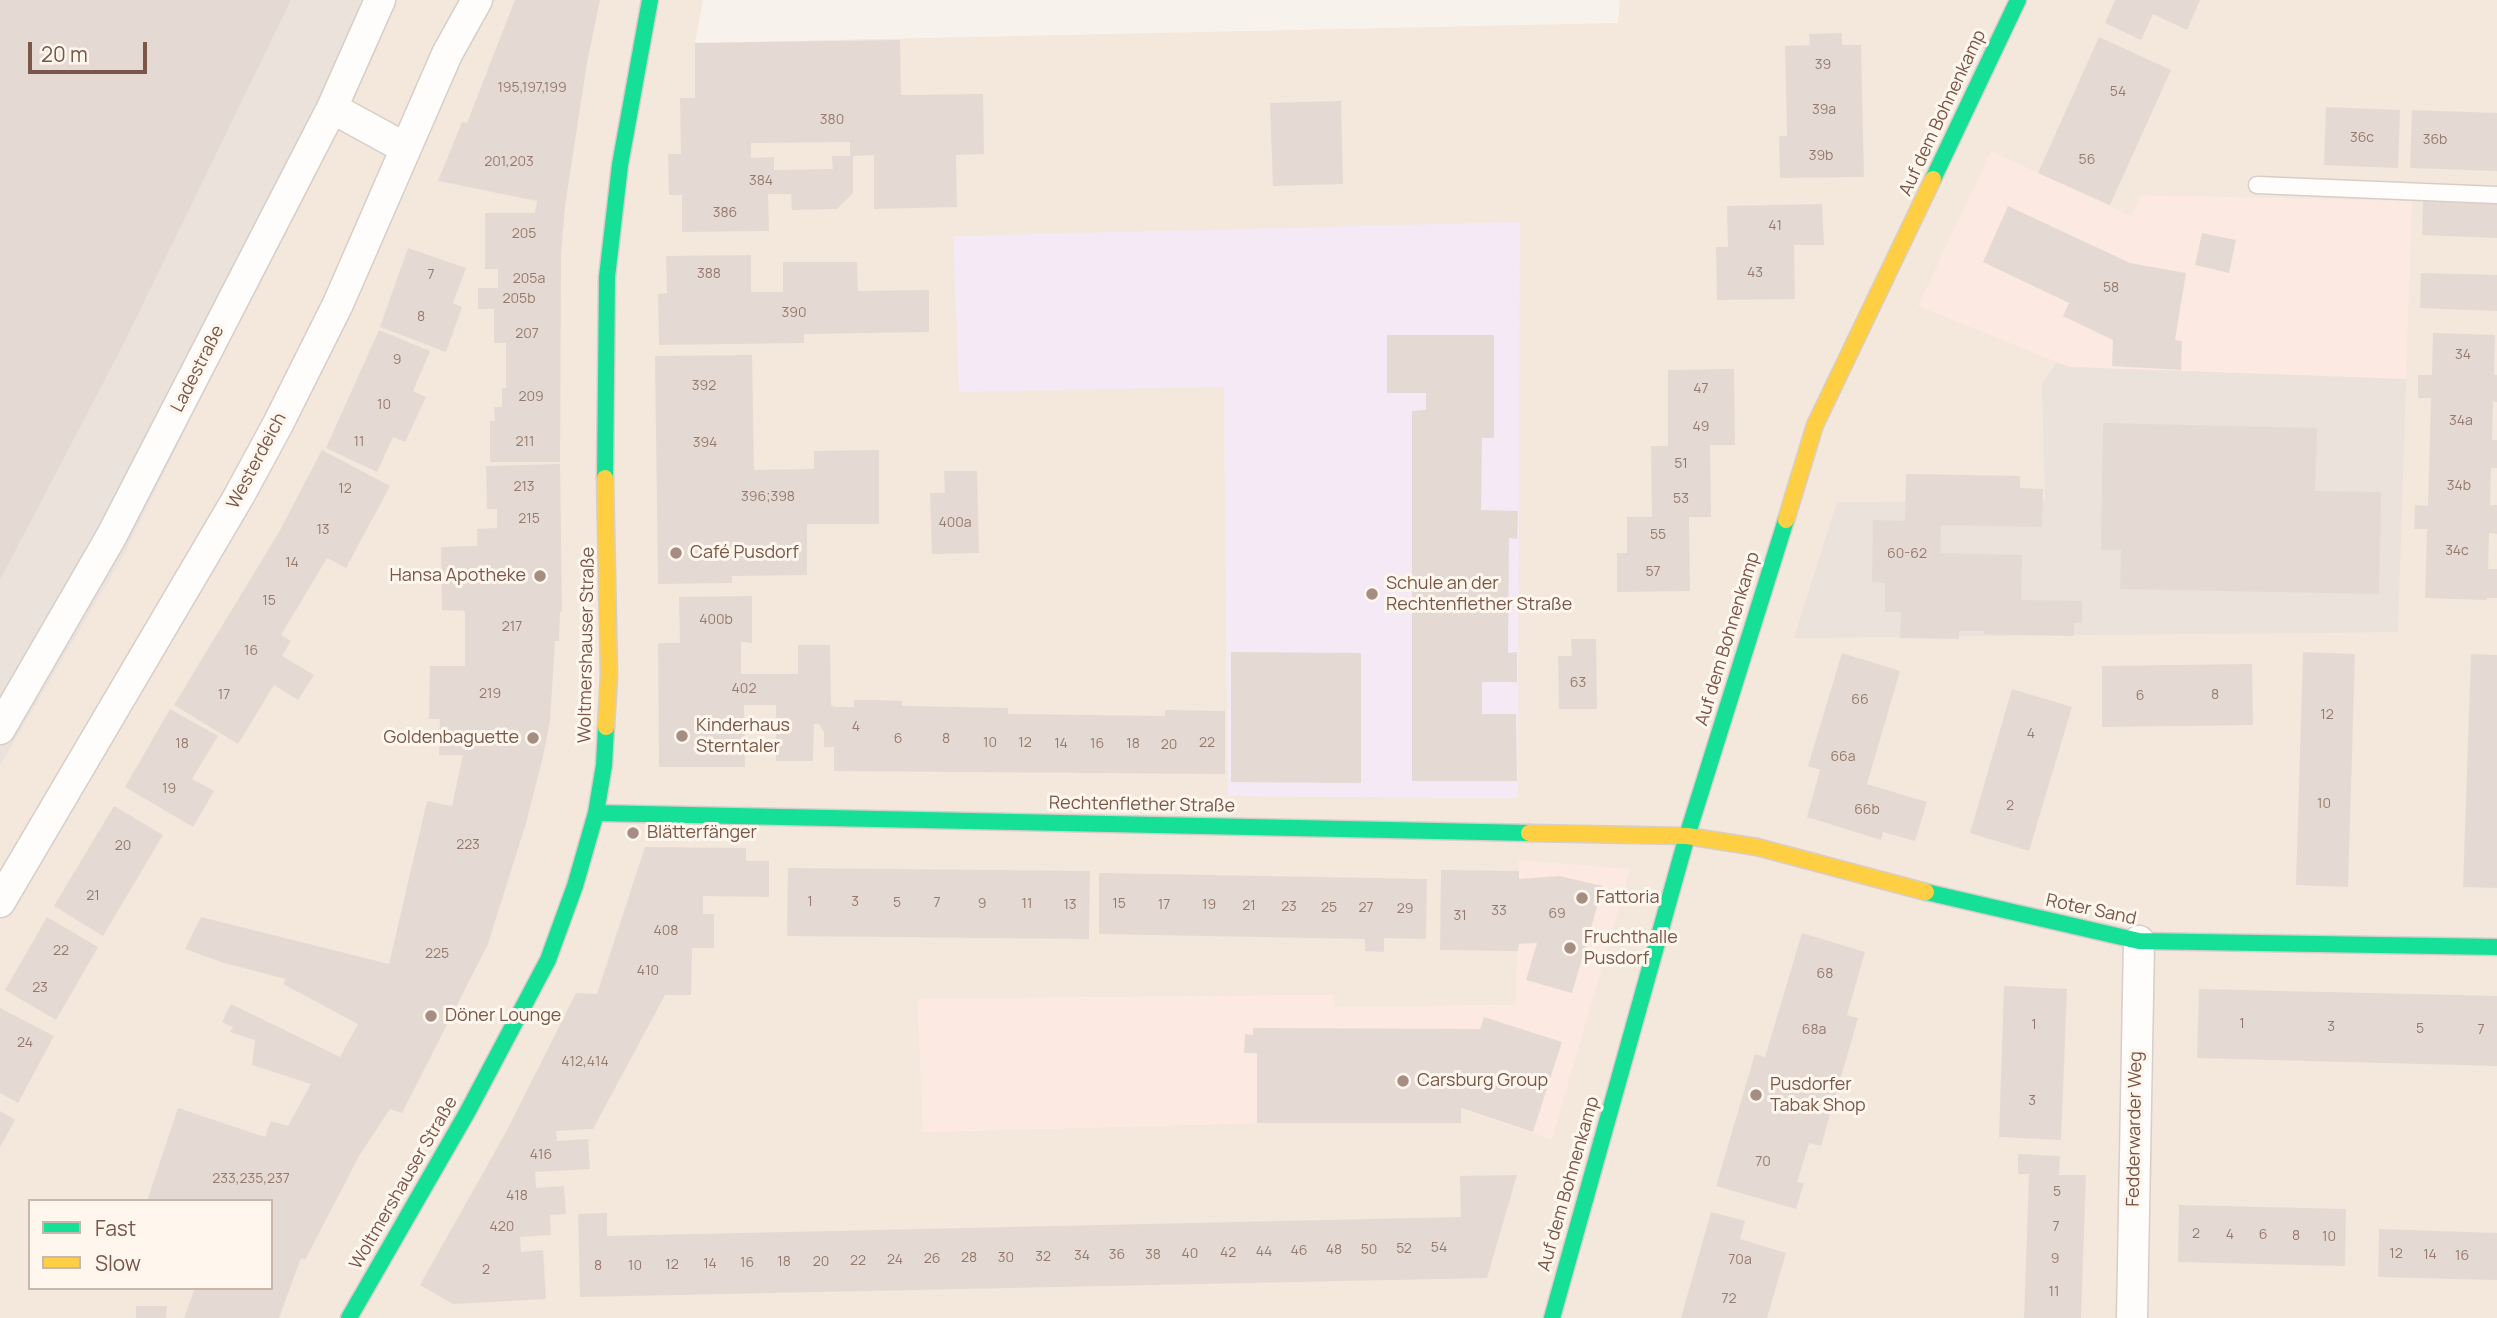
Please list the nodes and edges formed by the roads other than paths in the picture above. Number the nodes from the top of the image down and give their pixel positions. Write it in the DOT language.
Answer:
graph roads {
  1 [pos="380,0"];
  2 [pos="477,0"];
  3 [pos="650,0"];
  4 [pos="2018,0"];
  5 [pos="332,108"];
  6 [pos="405,148"];
  7 [pos="2257,185"];
  8 [pos="2497,195"];
  9 [pos="0,729"];
  10 [pos="596,813"];
  11 [pos="1687,836"];
  12 [pos="0,902"];
  13 [pos="2139,941"];
  14 [pos="2497,947"];
  15 [pos="349,1318"];
  16 [pos="1552,1318"];
  17 [pos="2132,1318"];
  1 -- 5 [label="street, Ladestraße"];
  2 -- 6 [label="street, Westerdeich"];
  3 -- 10 [label="street, Woltmershauser Straße"];
  4 -- 11 [label="street, Auf dem Bohnenkamp"];
  5 -- 6 [label="street"];
  5 -- 9 [label="street, Ladestraße"];
  6 -- 12 [label="street, Westerdeich"];
  7 -- 8 [label="lane"];
  10 -- 11 [label="street, Rechtenflether Straße"];
  10 -- 15 [label="street, Woltmershauser Straße"];
  11 -- 13 [label="street, Roter Sand"];
  11 -- 16 [label="street, Auf dem Bohnenkamp"];
  13 -- 14 [label="street, Roter Sand"];
  13 -- 17 [label="street, Fedderwarder Weg"];
}
